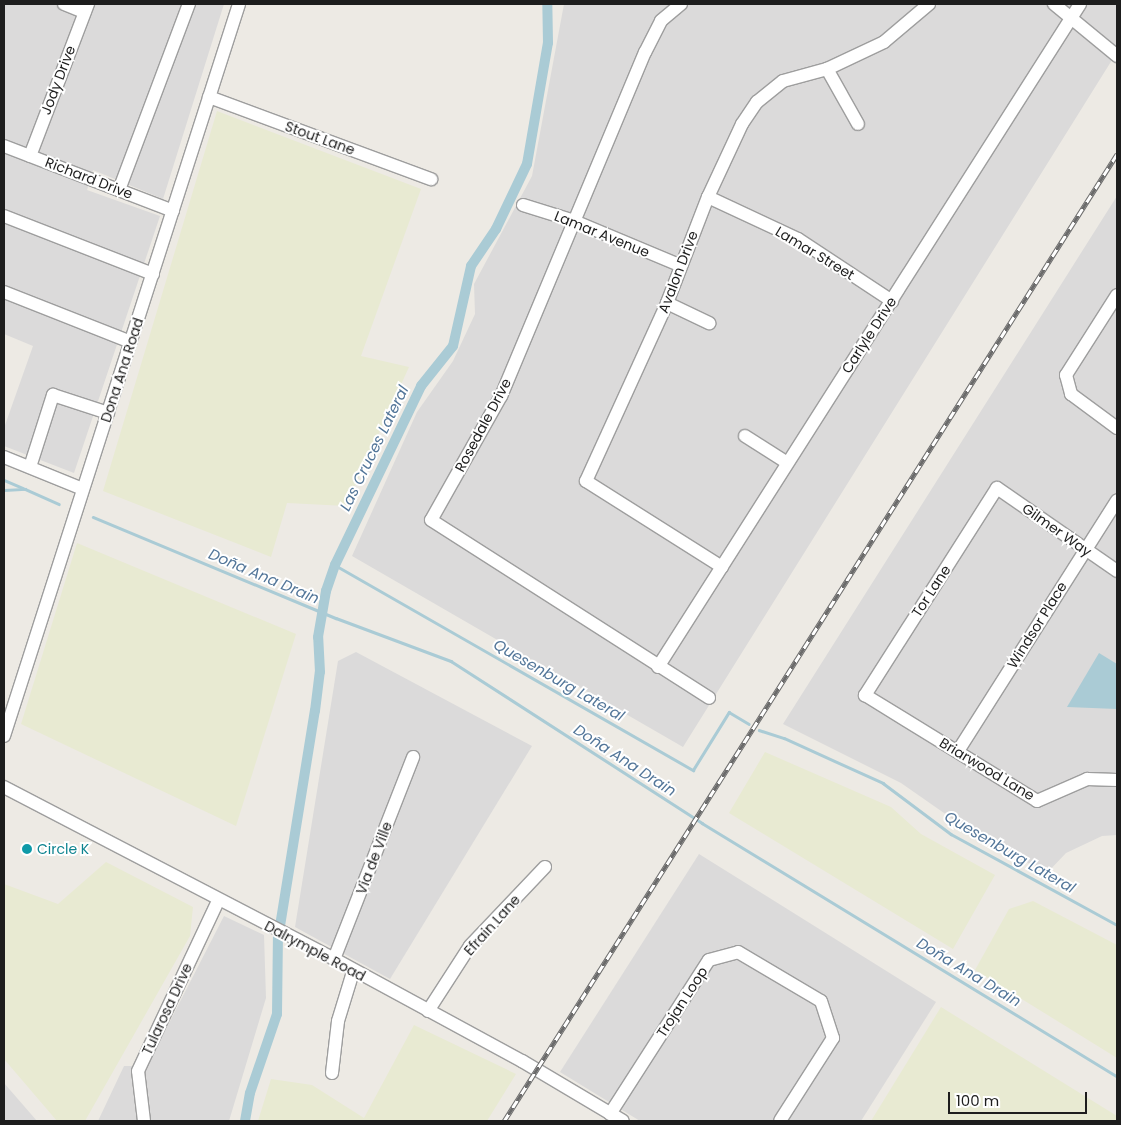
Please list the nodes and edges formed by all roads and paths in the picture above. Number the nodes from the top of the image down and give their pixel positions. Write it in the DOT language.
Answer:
graph roads {
  1 [pos="64,4"];
  2 [pos="189,4"];
  3 [pos="239,4"];
  4 [pos="681,4"];
  5 [pos="929,4"];
  6 [pos="1054,4"];
  7 [pos="1080,4"];
  8 [pos="86,8"];
  9 [pos="1070,18"];
  10 [pos="1117,56"];
  11 [pos="827,69"];
  12 [pos="209,98"];
  13 [pos="858,124"];
  14 [pos="4,146"];
  15 [pos="30,156"];
  16 [pos="431,179"];
  17 [pos="119,190"];
  18 [pos="708,196"];
  19 [pos="523,205"];
  20 [pos="173,211"];
  21 [pos="4,216"];
  22 [pos="574,221"];
  23 [pos="679,265"];
  24 [pos="154,274"];
  25 [pos="4,292"];
  26 [pos="1117,295"];
  27 [pos="892,301"];
  28 [pos="667,303"];
  29 [pos="709,323"];
  30 [pos="131,342"];
  31 [pos="108,413"];
  32 [pos="1117,428"];
  33 [pos="745,436"];
  34 [pos="4,456"];
  35 [pos="786,462"];
  36 [pos="30,467"];
  37 [pos="997,488"];
  38 [pos="83,489"];
  39 [pos="1117,500"];
  40 [pos="1085,549"];
  41 [pos="722,567"];
  42 [pos="1117,571"];
  43 [pos="658,667"];
  44 [pos="865,695"];
  45 [pos="709,698"];
  46 [pos="4,736"];
  47 [pos="958,751"];
  48 [pos="413,757"];
  49 [pos="1117,780"];
  50 [pos="4,788"];
  51 [pos="545,867"];
  52 [pos="218,901"];
  53 [pos="334,959"];
  54 [pos="353,972"];
  55 [pos="428,1011"];
  56 [pos="332,1073"];
  57 [pos="610,1114"];
  58 [pos="144,1121"];
  59 [pos="622,1121"];
  60 [pos="780,1121"];
  1 -- 8 [label="street"];
  2 -- 17 [label="street"];
  3 -- 12 [label="street, Dona Ana Road"];
  4 -- 22 [label="street, Rosedale Drive"];
  5 -- 11 [label="street, Avalon Drive"];
  6 -- 9 [label="street"];
  7 -- 9 [label="street, Carlyle Drive"];
  8 -- 15 [label="street, Jody Drive"];
  9 -- 10 [label="street"];
  9 -- 27 [label="street, Carlyle Drive"];
  11 -- 13 [label="street"];
  11 -- 18 [label="street, Avalon Drive"];
  12 -- 16 [label="street, Stout Lane"];
  12 -- 20 [label="street, Dona Ana Road"];
  14 -- 15 [label="street, Richard Drive"];
  15 -- 17 [label="street, Richard Drive"];
  17 -- 20 [label="street, Richard Drive"];
  18 -- 23 [label="street, Avalon Drive"];
  18 -- 27 [label="street, Lamar Street"];
  19 -- 22 [label="street, Lamar Avenue"];
  20 -- 24 [label="street, Dona Ana Road"];
  21 -- 24 [label="street"];
  22 -- 23 [label="street, Lamar Avenue"];
  22 -- 43 [label="street, Rosedale Drive"];
  23 -- 28 [label="street, Avalon Drive"];
  24 -- 30 [label="street, Dona Ana Road"];
  25 -- 30 [label="street"];
  26 -- 32 [label="street"];
  27 -- 35 [label="street, Carlyle Drive"];
  28 -- 29 [label="street"];
  28 -- 41 [label="street, Avalon Drive"];
  30 -- 31 [label="street, Dona Ana Road"];
  31 -- 36 [label="street"];
  31 -- 38 [label="street, Dona Ana Road"];
  33 -- 35 [label="street"];
  34 -- 36 [label="street"];
  35 -- 41 [label="street, Carlyle Drive"];
  36 -- 38 [label="street"];
  37 -- 40 [label="street, Gilmer Way"];
  37 -- 44 [label="street, Tor Lane"];
  38 -- 46 [label="street, Dona Ana Road"];
  39 -- 40 [label="street, Windsor Place"];
  40 -- 42 [label="street, Gilmer Way"];
  40 -- 47 [label="street, Windsor Place"];
  41 -- 43 [label="street, Carlyle Drive"];
  43 -- 45 [label="street, Rosedale Drive"];
  44 -- 47 [label="street, Briarwood Lane"];
  47 -- 49 [label="street, Briarwood Lane"];
  48 -- 53 [label="street, Via de Ville"];
  50 -- 52 [label="street, Dalrymple Road"];
  51 -- 55 [label="street, Efrain Lane"];
  52 -- 53 [label="street, Dalrymple Road"];
  52 -- 58 [label="street, Tularosa Drive"];
  53 -- 54 [label="street, Dalrymple Road"];
  54 -- 55 [label="street, Dalrymple Road"];
  54 -- 56 [label="street"];
  55 -- 57 [label="street, Dalrymple Road"];
  57 -- 59 [label="street, Dalrymple Road"];
  57 -- 60 [label="street, Trojan Loop"];
}
